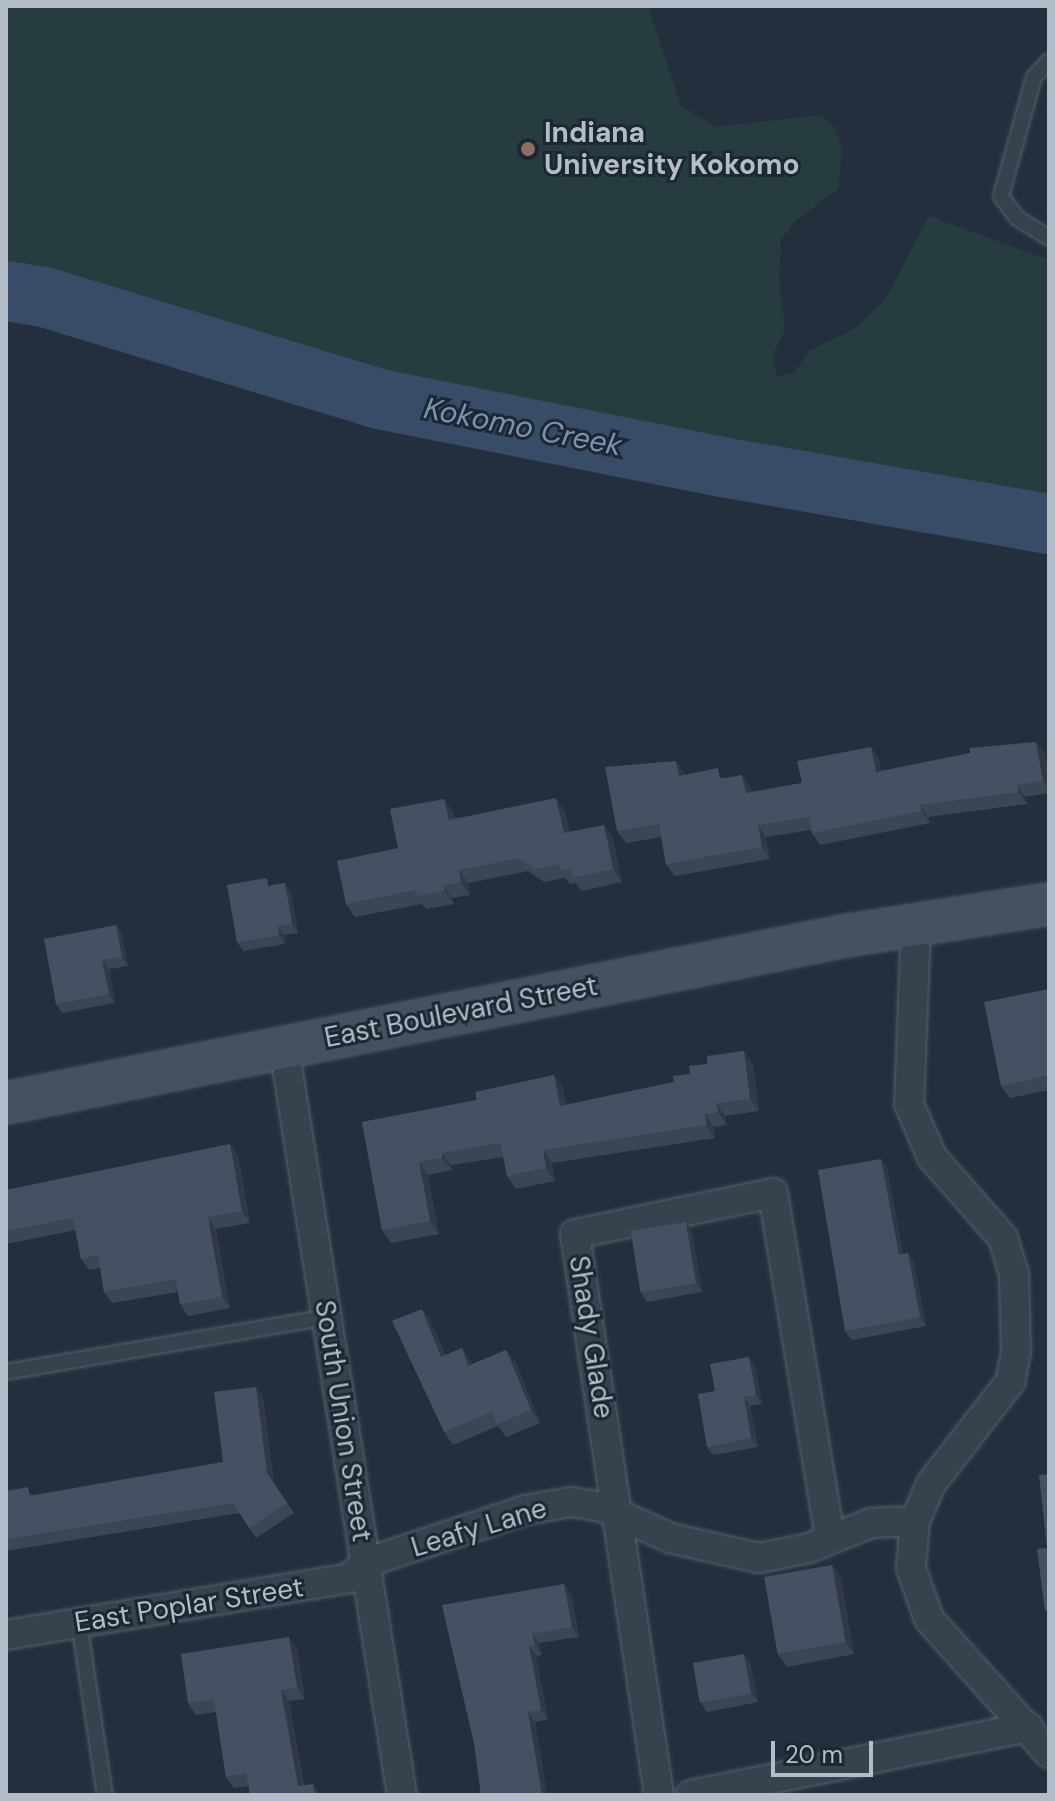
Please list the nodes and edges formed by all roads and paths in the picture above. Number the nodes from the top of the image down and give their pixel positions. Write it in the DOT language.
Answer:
graph roads {
  1 [pos="1049,61"];
  2 [pos="1049,238"];
  3 [pos="1049,904"];
  4 [pos="916,925"];
  5 [pos="284,1047"];
  6 [pos="6,1103"];
  7 [pos="327,1317"];
  8 [pos="6,1372"];
  9 [pos="619,1515"];
  10 [pos="915,1521"];
  11 [pos="830,1538"];
  12 [pos="365,1563"];
  13 [pos="79,1622"];
  14 [pos="6,1635"];
  15 [pos="1028,1727"];
  16 [pos="1049,1753"];
  17 [pos="105,1795"];
  18 [pos="402,1795"];
  19 [pos="659,1795"];
  20 [pos="691,1795"];
  1 -- 2 [label="lane"];
  3 -- 4 [label="main road, East Boulevard Street"];
  4 -- 5 [label="main road, East Boulevard Street"];
  4 -- 10 [label="street"];
  5 -- 6 [label="main road, East Boulevard Street"];
  5 -- 7 [label="street, South Union Street"];
  7 -- 8 [label="lane"];
  7 -- 12 [label="street, South Union Street"];
  9 -- 11 [label="street, Leafy Lane"];
  9 -- 11 [label="street, Shady Glade"];
  9 -- 12 [label="street, Leafy Lane"];
  9 -- 19 [label="street, Shady Glade"];
  10 -- 11 [label="street, Leafy Lane"];
  10 -- 15 [label="street"];
  12 -- 13 [label="street, East Poplar Street"];
  12 -- 18 [label="street, South Union Street"];
  13 -- 14 [label="street, East Poplar Street"];
  13 -- 17 [label="lane"];
  15 -- 16 [label="street"];
  15 -- 20 [label="street"];
}
